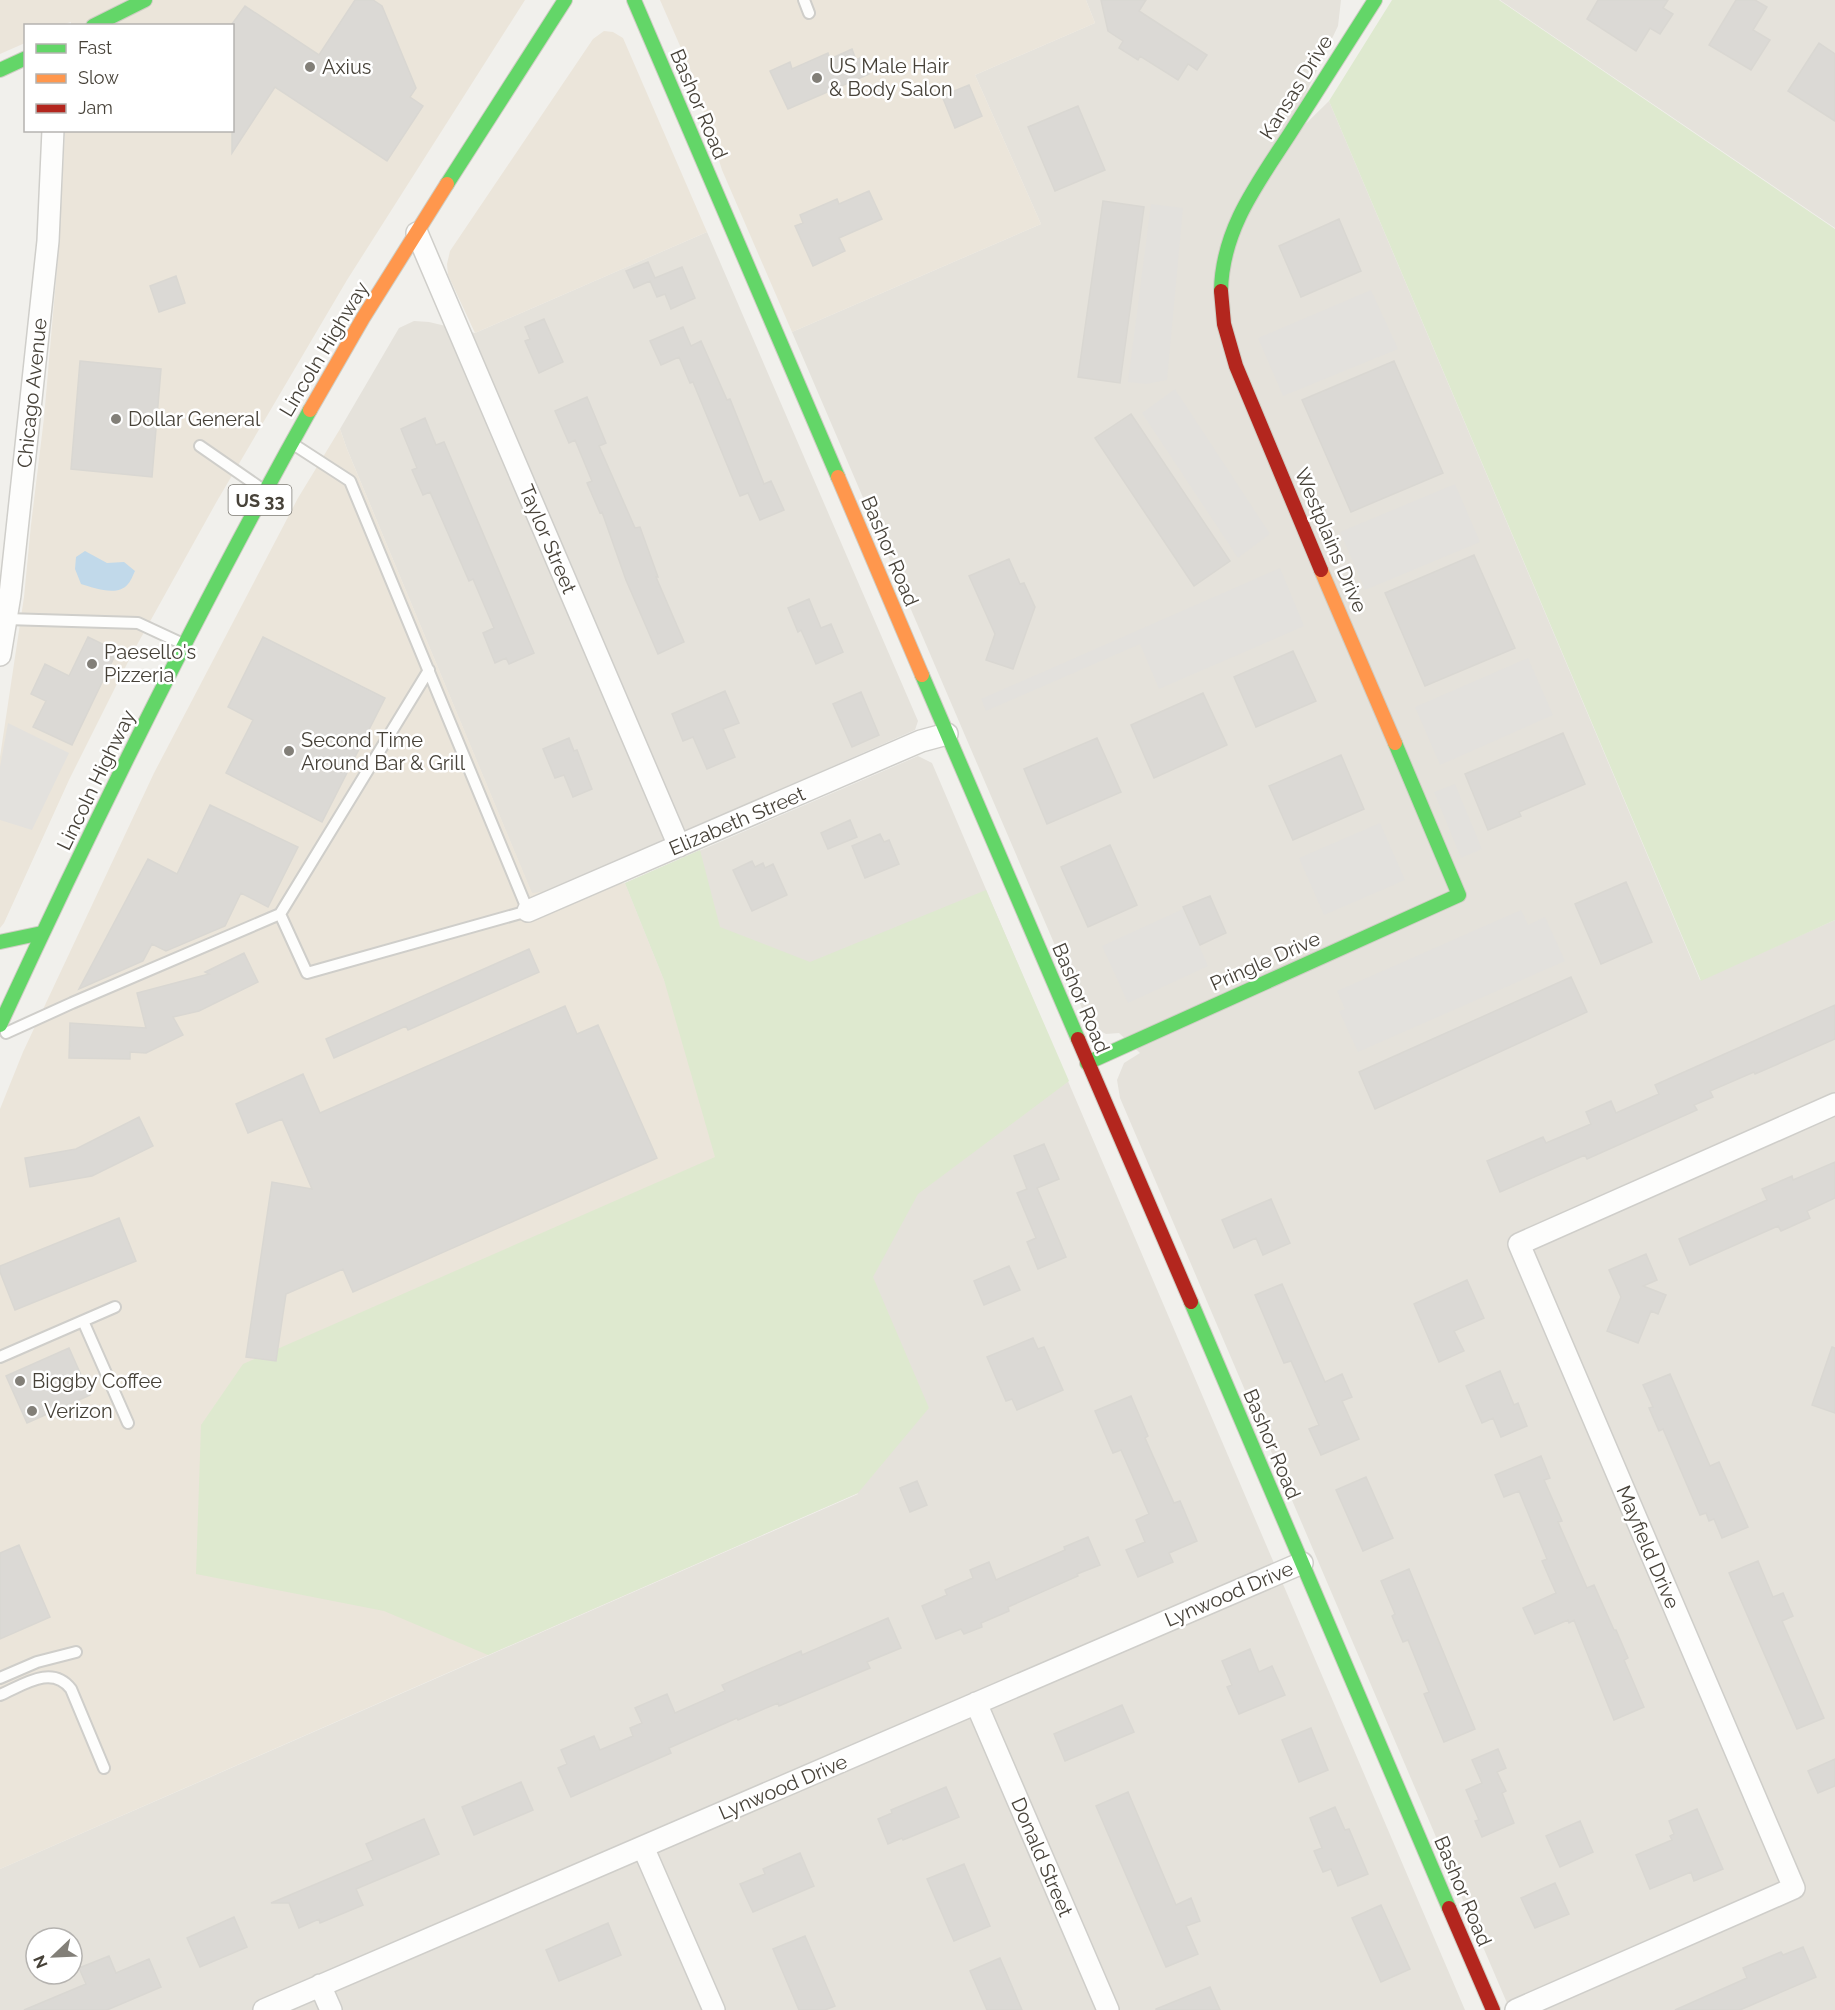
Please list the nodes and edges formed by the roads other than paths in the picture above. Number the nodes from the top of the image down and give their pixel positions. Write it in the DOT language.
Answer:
graph roads {
  1 [pos="145,0"];
  2 [pos="565,0"];
  3 [pos="634,0"];
  4 [pos="804,0"];
  5 [pos="1374,0"];
  6 [pos="809,13"];
  7 [pos="97,24"];
  8 [pos="24,59"];
  9 [pos="0,70"];
  10 [pos="53,132"];
  11 [pos="1251,194"];
  12 [pos="417,233"];
  13 [pos="292,442"];
  14 [pos="200,446"];
  15 [pos="264,491"];
  16 [pos="6,619"];
  17 [pos="184,645"];
  18 [pos="0,655"];
  19 [pos="429,670"];
  20 [pos="947,734"];
  21 [pos="679,846"];
  22 [pos="1459,895"];
  23 [pos="528,911"];
  24 [pos="280,914"];
  25 [pos="42,933"];
  26 [pos="0,942"];
  27 [pos="0,1025"];
  28 [pos="0,1036"];
  29 [pos="1087,1063"];
  30 [pos="1835,1104"];
  31 [pos="115,1307"];
  32 [pos="83,1321"];
  33 [pos="0,1357"];
  34 [pos="128,1423"];
  35 [pos="1302,1563"];
  36 [pos="76,1652"];
  37 [pos="0,1678"];
  38 [pos="0,1695"];
  39 [pos="976,1703"];
  40 [pos="105,1768"];
  41 [pos="643,1847"];
  42 [pos="320,1985"];
  43 [pos="264,2010"];
  44 [pos="331,2010"];
  45 [pos="714,2010"];
  46 [pos="1108,2010"];
  47 [pos="1493,2010"];
  48 [pos="1516,2010"];
  1 -- 7 [label="main road"];
  2 -- 12 [label="main road, Lincoln Highway / US 33"];
  3 -- 20 [label="main road, Bashor Road"];
  4 -- 6 [label="lane"];
  5 -- 11 [label="main road, Kansas Drive"];
  8 -- 9 [label="main road"];
  10 -- 16 [label="street, Chicago Avenue"];
  11 -- 22 [label="main road, Westplains Drive"];
  12 -- 13 [label="main road, Lincoln Highway / US 33"];
  12 -- 21 [label="street, Taylor Street"];
  13 -- 15 [label="main road, Lincoln Highway / US 33"];
  13 -- 19 [label="lane"];
  14 -- 15 [label="lane"];
  15 -- 17 [label="main road, Lincoln Highway / US 33"];
  16 -- 17 [label="lane"];
  16 -- 18 [label="street, Chicago Avenue"];
  17 -- 25 [label="main road, Lincoln Highway / US 33"];
  19 -- 23 [label="lane"];
  19 -- 24 [label="lane"];
  20 -- 21 [label="street, Elizabeth Street"];
  20 -- 29 [label="main road, Bashor Road"];
  21 -- 23 [label="street, Elizabeth Street"];
  22 -- 29 [label="main road, Pringle Drive"];
  23 -- 24 [label="lane"];
  24 -- 28 [label="lane"];
  25 -- 26 [label="main road"];
  25 -- 27 [label="main road, Lincoln Highway / US 33"];
  29 -- 35 [label="main road, Bashor Road"];
  30 -- 48 [label="street, Mayfield Drive"];
  31 -- 32 [label="lane"];
  32 -- 33 [label="lane"];
  32 -- 34 [label="lane"];
  35 -- 39 [label="street, Lynwood Drive"];
  35 -- 47 [label="main road, Bashor Road"];
  36 -- 37 [label="lane"];
  38 -- 40 [label="lane"];
  39 -- 41 [label="street, Lynwood Drive"];
  39 -- 46 [label="street, Donald Street"];
  41 -- 42 [label="street, Lynwood Drive"];
  41 -- 45 [label="street"];
  42 -- 43 [label="street, Lynwood Drive"];
  42 -- 44 [label="street"];
}
